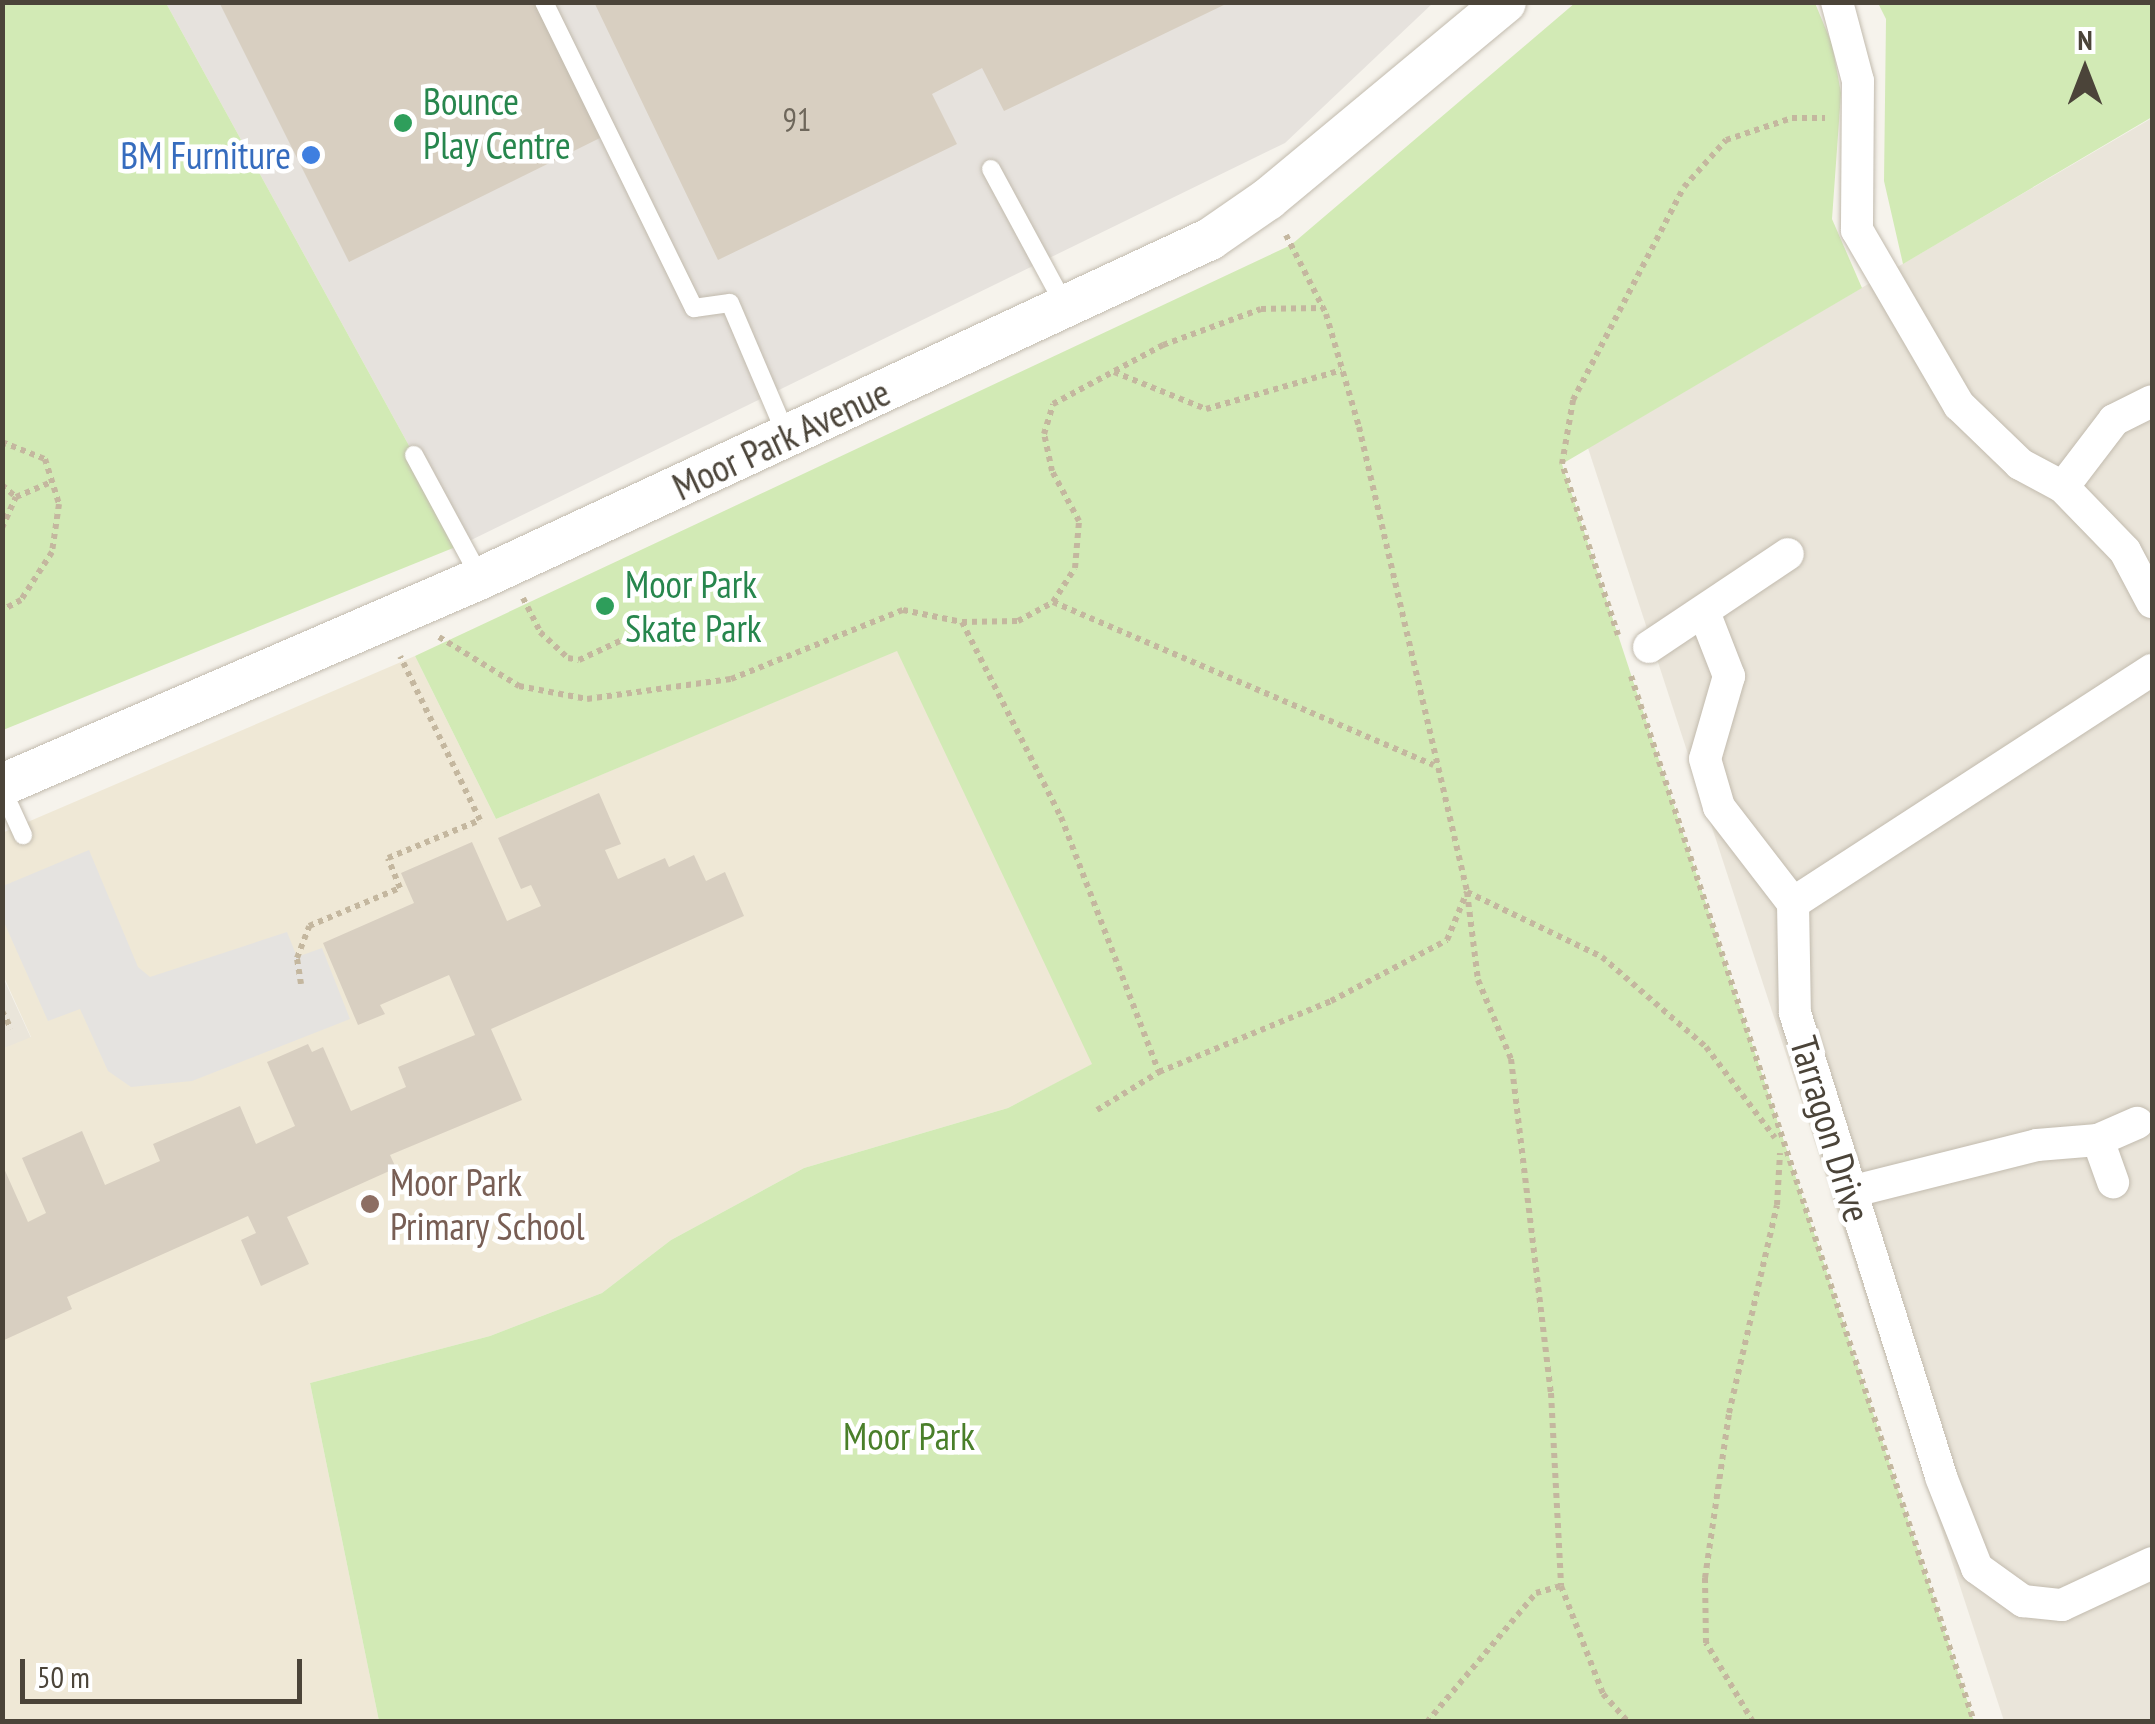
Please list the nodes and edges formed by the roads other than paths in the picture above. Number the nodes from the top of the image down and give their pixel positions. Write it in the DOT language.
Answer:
graph roads {
  1 [pos="544,2"];
  2 [pos="1505,2"];
  3 [pos="1837,2"];
  4 [pos="991,169"];
  5 [pos="1066,306"];
  6 [pos="2152,401"];
  7 [pos="786,434"];
  8 [pos="414,455"];
  9 [pos="2063,487"];
  10 [pos="1788,554"];
  11 [pos="494,572"];
  12 [pos="2152,602"];
  13 [pos="1704,612"];
  14 [pos="1649,647"];
  15 [pos="2152,670"];
  16 [pos="2,787"];
  17 [pos="23,835"];
  18 [pos="1793,903"];
  19 [pos="2137,1122"];
  20 [pos="2098,1140"];
  21 [pos="2113,1182"];
  22 [pos="1850,1192"];
  23 [pos="2152,1563"];
  1 -- 7 [label="lane"];
  2 -- 5 [label="street, Moor Park Avenue"];
  3 -- 9 [label="street"];
  4 -- 5 [label="lane"];
  5 -- 7 [label="street, Moor Park Avenue"];
  6 -- 9 [label="street"];
  7 -- 11 [label="street, Moor Park Avenue"];
  8 -- 11 [label="lane"];
  9 -- 12 [label="street"];
  10 -- 13 [label="street"];
  11 -- 16 [label="street, Moor Park Avenue"];
  13 -- 14 [label="street"];
  13 -- 18 [label="street"];
  15 -- 18 [label="street"];
  16 -- 17 [label="lane"];
  18 -- 22 [label="street, Tarragon Drive"];
  19 -- 20 [label="street"];
  20 -- 21 [label="street"];
  20 -- 22 [label="street"];
  22 -- 23 [label="street, Tarragon Drive"];
}
